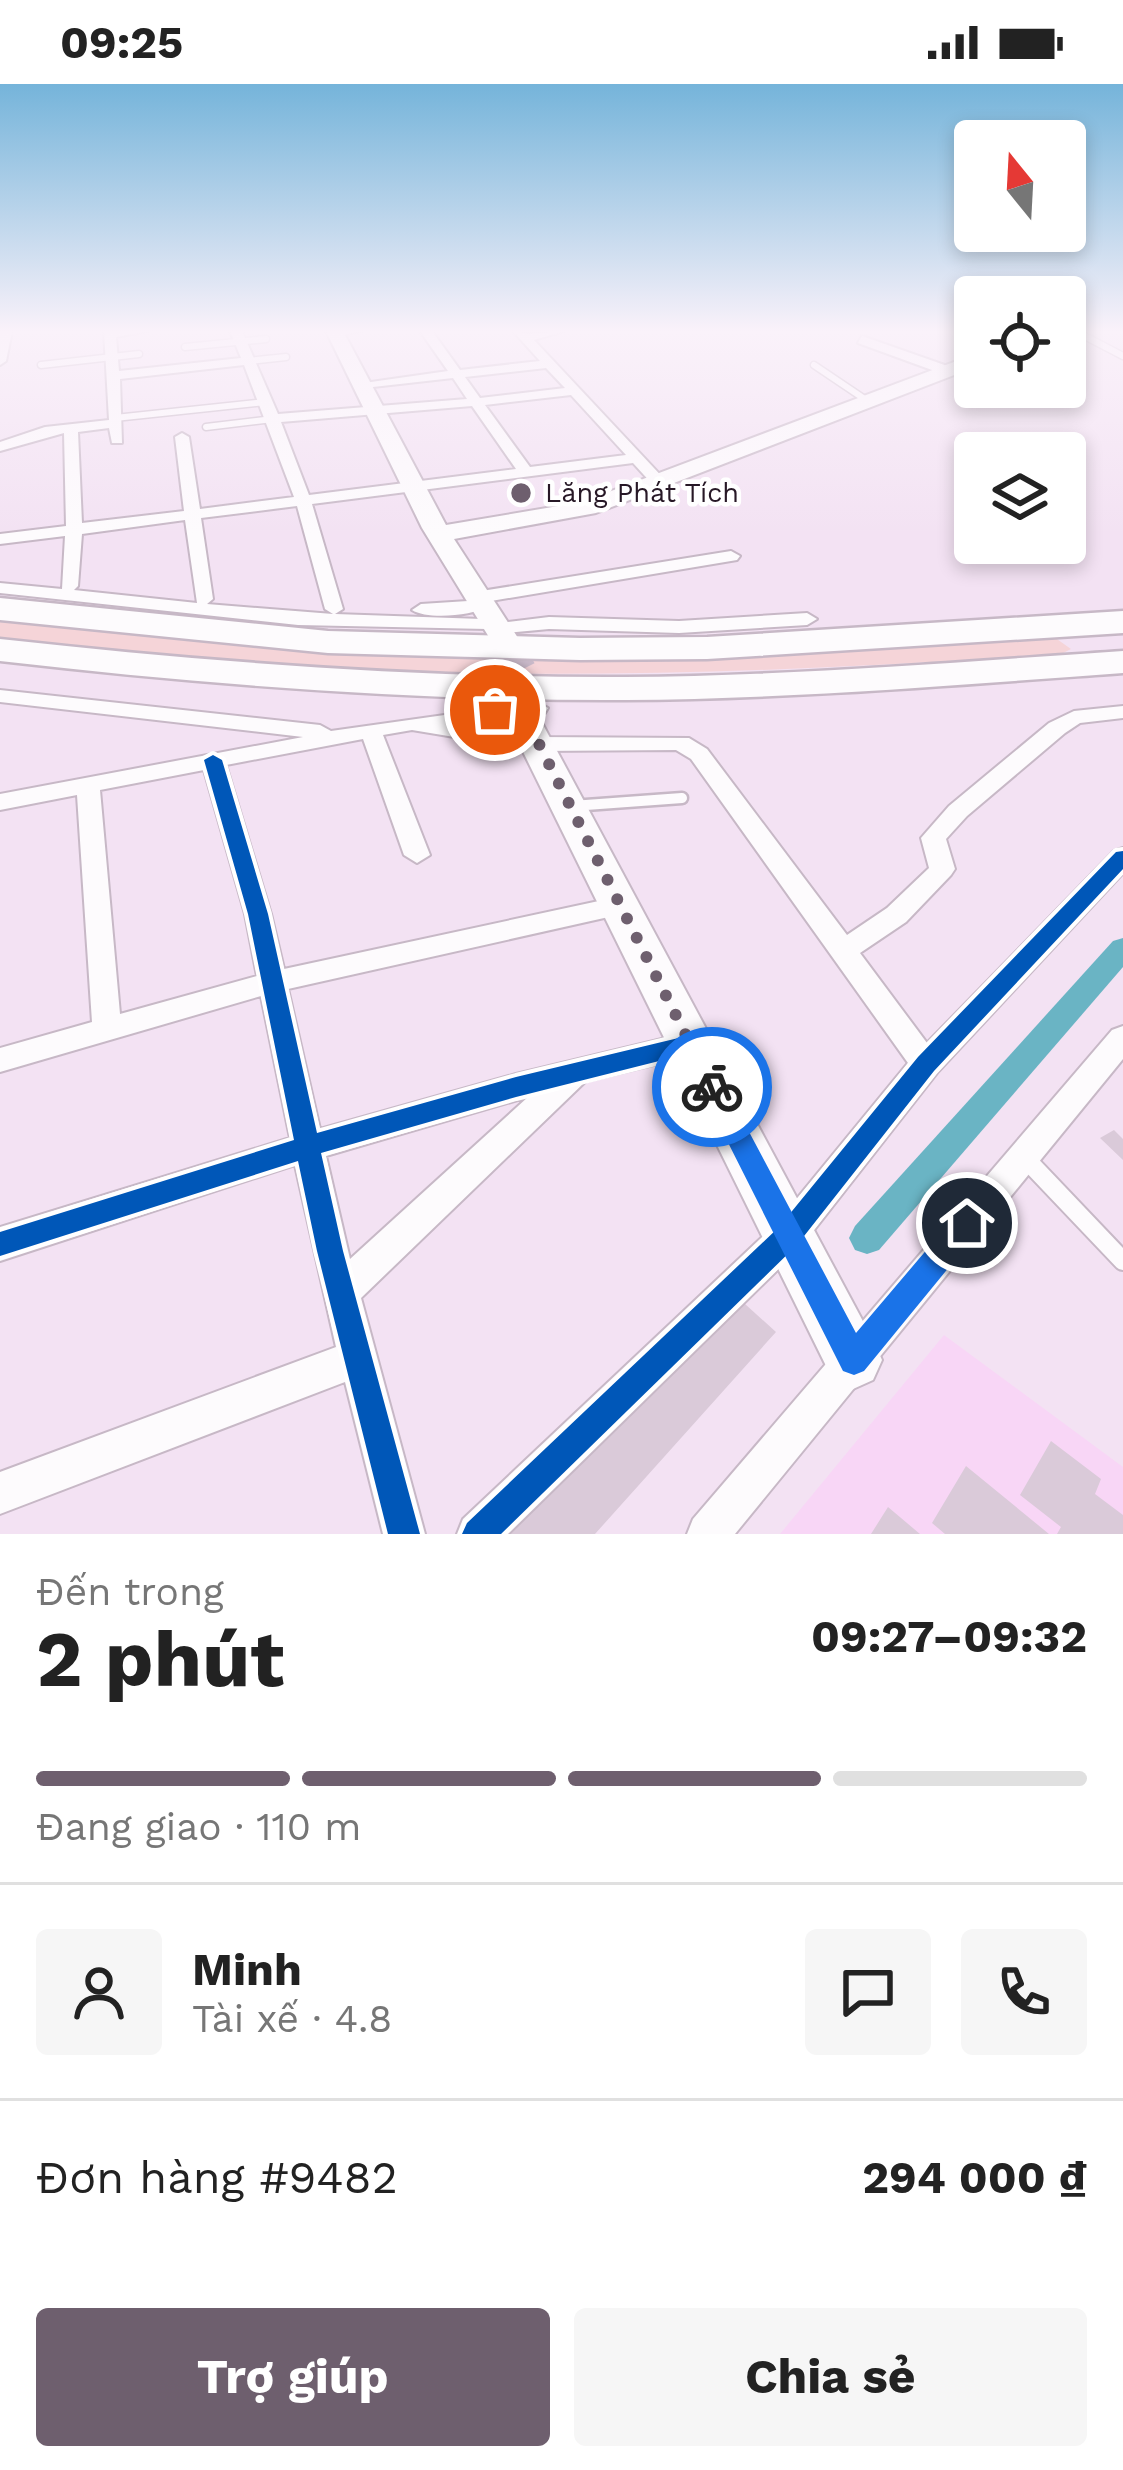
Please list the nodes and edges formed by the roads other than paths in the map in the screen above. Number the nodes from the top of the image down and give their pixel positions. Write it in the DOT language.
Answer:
graph roads {
  1 [pos="114,399"];
  2 [pos="264,399"];
  3 [pos="371,399"];
  4 [pos="474,399"];
  5 [pos="506,399"];
  6 [pos="581,399"];
  7 [pos="863,399"];
  8 [pos="880,399"];
  9 [pos="476,402"];
  10 [pos="869,403"];
  11 [pos="269,410"];
  12 [pos="377,411"];
  13 [pos="116,427"];
  14 [pos="71,428"];
  15 [pos="206,428"];
  16 [pos="182,437"];
  17 [pos="0,446"];
  18 [pos="635,458"];
  19 [pos="525,471"];
  20 [pos="660,483"];
  21 [pos="412,485"];
  22 [pos="303,500"];
  23 [pos="195,514"];
  24 [pos="74,530"];
  25 [pos="440,534"];
  26 [pos="0,539"];
  27 [pos="731,556"];
  28 [pos="0,577"];
  29 [pos="68,586"];
  30 [pos="0,588"];
  31 [pos="204,599"];
  32 [pos="0,609"];
  33 [pos="334,609"];
  34 [pos="807,619"];
  35 [pos="1123,622"];
  36 [pos="487,623"];
  37 [pos="0,650"];
  38 [pos="1123,662"];
  39 [pos="0,696"];
  40 [pos="527,709"];
  41 [pos="1123,712"];
  42 [pos="413,724"];
  43 [pos="359,733"];
  44 [pos="213,760"];
  45 [pos="88,784"];
  46 [pos="682,798"];
  47 [pos="0,802"];
  48 [pos="571,806"];
  49 [pos="417,856"];
  50 [pos="1123,857"];
  51 [pos="622,905"];
  52 [pos="842,951"];
  53 [pos="273,982"];
  54 [pos="107,1030"];
  55 [pos="691,1044"];
  56 [pos="1118,1052"];
  57 [pos="0,1060"];
  58 [pos="926,1064"];
  59 [pos="580,1069"];
  60 [pos="307,1145"];
  61 [pos="1024,1157"];
  62 [pos="788,1236"];
  63 [pos="0,1244"];
  64 [pos="1123,1261"];
  65 [pos="341,1292"];
  66 [pos="358,1358"];
  67 [pos="854,1360"];
  68 [pos="0,1493"];
  69 [pos="404,1534"];
  70 [pos="478,1534"];
  71 [pos="707,1534"];
  1 -- 13 [label="street"];
  2 -- 11 [label="street"];
  3 -- 12 [label="main road"];
  4 -- 9 [label="street"];
  5 -- 9 [label="street"];
  6 -- 18 [label="street"];
  7 -- 10 [label="lane"];
  8 -- 10 [label="main road"];
  9 -- 12 [label="street"];
  9 -- 19 [label="street"];
  10 -- 20 [label="main road"];
  11 -- 12 [label="street"];
  11 -- 13 [label="lane"];
  11 -- 15 [label="lane"];
  11 -- 22 [label="street"];
  12 -- 21 [label="main road"];
  13 -- 14 [label="street"];
  14 -- 17 [label="street"];
  14 -- 24 [label="street"];
  16 -- 23 [label="street"];
  18 -- 19 [label="street"];
  18 -- 20 [label="street"];
  19 -- 21 [label="street"];
  20 -- 25 [label="main road"];
  21 -- 22 [label="street"];
  21 -- 25 [label="main road"];
  22 -- 23 [label="street"];
  22 -- 33 [label="street"];
  23 -- 24 [label="street"];
  23 -- 31 [label="street"];
  24 -- 26 [label="street"];
  24 -- 29 [label="street"];
  25 -- 36 [label="main road"];
  27 -- 36 [label="street"];
  28 -- 29 [label="street"];
  29 -- 31 [label="street"];
  30 -- 36 [label="street"];
  31 -- 33 [label="street"];
  32 -- 35 [label="highway"];
  33 -- 36 [label="street"];
  34 -- 36 [label="street"];
  37 -- 38 [label="highway"];
  39 -- 43 [label="street"];
  40 -- 42 [label="street"];
  40 -- 42 [label="street"];
  40 -- 48 [label="main road"];
  40 -- 52 [label="street"];
  41 -- 52 [label="street"];
  42 -- 43 [label="street"];
  43 -- 44 [label="street"];
  43 -- 49 [label="street"];
  44 -- 45 [label="street"];
  44 -- 53 [label="street"];
  45 -- 47 [label="street"];
  45 -- 54 [label="street"];
  46 -- 48 [label="lane"];
  48 -- 51 [label="main road"];
  50 -- 58 [label="street"];
  51 -- 53 [label="street"];
  51 -- 55 [label="main road"];
  52 -- 58 [label="street"];
  53 -- 54 [label="street"];
  53 -- 60 [label="street"];
  54 -- 57 [label="street"];
  55 -- 59 [label="street"];
  55 -- 62 [label="main road"];
  56 -- 61 [label="street"];
  58 -- 62 [label="street"];
  59 -- 60 [label="street"];
  59 -- 65 [label="street"];
  60 -- 63 [label="street"];
  60 -- 65 [label="street"];
  61 -- 64 [label="lane"];
  61 -- 67 [label="street"];
  62 -- 67 [label="main road"];
  62 -- 70 [label="street"];
  65 -- 66 [label="street"];
  66 -- 68 [label="street"];
  66 -- 69 [label="street"];
  67 -- 71 [label="street"];
}
